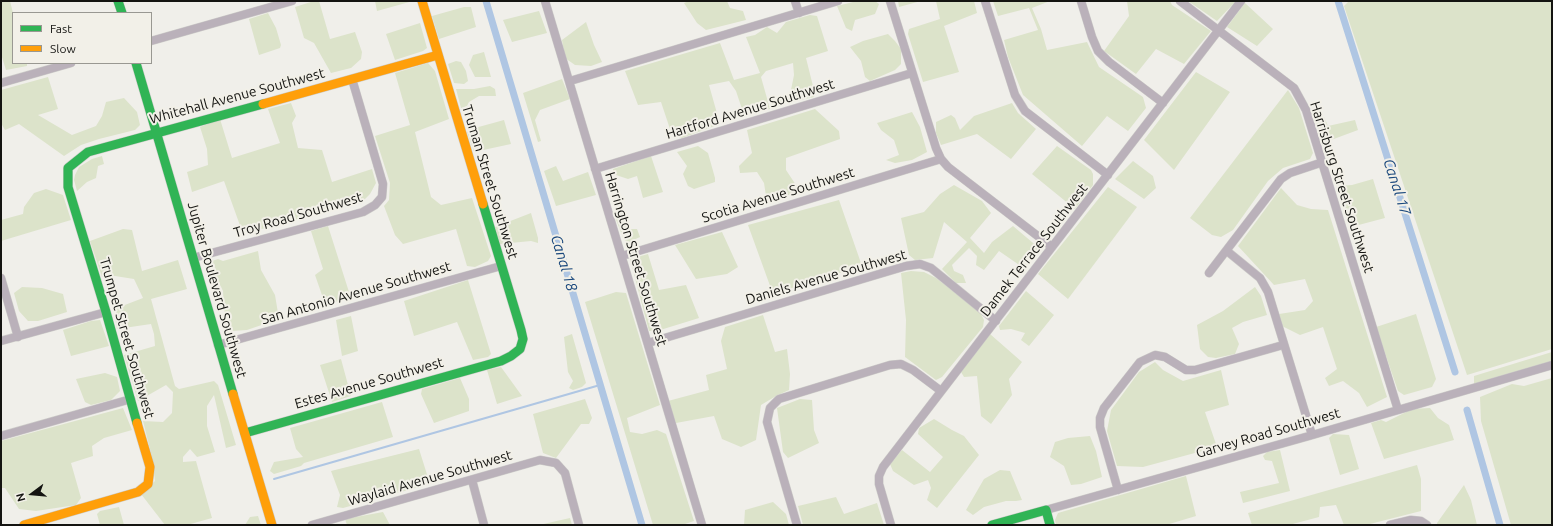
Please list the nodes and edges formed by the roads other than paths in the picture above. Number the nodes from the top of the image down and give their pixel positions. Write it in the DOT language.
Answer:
graph roads {
  1 [pos="118,1"];
  2 [pos="292,1"];
  3 [pos="422,1"];
  4 [pos="545,1"];
  5 [pos="795,1"];
  6 [pos="838,1"];
  7 [pos="890,1"];
  8 [pos="986,1"];
  9 [pos="1081,1"];
  10 [pos="1180,1"];
  11 [pos="1241,1"];
  12 [pos="122,12"];
  13 [pos="799,13"];
  14 [pos="1219,30"];
  15 [pos="152,40"];
  16 [pos="438,55"];
  17 [pos="68,64"];
  18 [pos="136,64"];
  19 [pos="912,73"];
  20 [pos="352,79"];
  21 [pos="570,81"];
  22 [pos="1,83"];
  23 [pos="1163,103"];
  24 [pos="156,133"];
  25 [pos="941,159"];
  26 [pos="1323,162"];
  27 [pos="596,169"];
  28 [pos="1108,176"];
  29 [pos="68,187"];
  30 [pos="1052,247"];
  31 [pos="1227,251"];
  32 [pos="622,256"];
  33 [pos="193,258"];
  34 [pos="501,266"];
  35 [pos="1209,273"];
  36 [pos="1,278"];
  37 [pos="106,312"];
  38 [pos="996,321"];
  39 [pos="18,337"];
  40 [pos="1,341"];
  41 [pos="648,343"];
  42 [pos="1283,344"];
  43 [pos="218,345"];
  44 [pos="501,361"];
  45 [pos="1552,365"];
  46 [pos="941,391"];
  47 [pos="131,399"];
  48 [pos="1398,410"];
  49 [pos="245,433"];
  50 [pos="1312,435"];
  51 [pos="1,436"];
  52 [pos="472,480"];
  53 [pos="1118,490"];
  54 [pos="1046,510"];
  55 [pos="1424,523"];
  56 [pos="24,525"];
  57 [pos="272,525"];
  58 [pos="312,525"];
  59 [pos="484,525"];
  60 [pos="579,525"];
  61 [pos="702,525"];
  62 [pos="797,525"];
  63 [pos="892,525"];
  64 [pos="992,525"];
  65 [pos="1050,525"];
  66 [pos="1390,525"];
  1 -- 12 [label="street"];
  2 -- 15 [label="street"];
  3 -- 16 [label="street, Truman Street Southwest"];
  4 -- 21 [label="street, Harrington Street Southwest"];
  5 -- 13 [label="street"];
  6 -- 13 [label="street"];
  7 -- 19 [label="street"];
  8 -- 28 [label="street"];
  9 -- 23 [label="street"];
  10 -- 14 [label="street, Harrisburg Street Southwest"];
  11 -- 14 [label="street, Damek Terrace Southwest"];
  13 -- 21 [label="street"];
  14 -- 23 [label="street, Damek Terrace Southwest"];
  14 -- 26 [label="street, Harrisburg Street Southwest"];
  16 -- 20 [label="street, Whitehall Avenue Southwest"];
  16 -- 34 [label="street, Truman Street Southwest"];
  17 -- 22 [label="street"];
  18 -- 24 [label="street, Jupiter Boulevard Southwest"];
  19 -- 25 [label="street"];
  19 -- 27 [label="street, Hartford Avenue Southwest"];
  20 -- 24 [label="street, Whitehall Avenue Southwest"];
  20 -- 33 [label="street, Troy Road Southwest"];
  21 -- 27 [label="street, Harrington Street Southwest"];
  23 -- 28 [label="street, Damek Terrace Southwest"];
  24 -- 29 [label="street, Whitehall Avenue Southwest"];
  24 -- 33 [label="street, Jupiter Boulevard Southwest"];
  25 -- 30 [label="street"];
  25 -- 32 [label="street, Scotia Avenue Southwest"];
  26 -- 31 [label="street"];
  26 -- 48 [label="street, Harrisburg Street Southwest"];
  27 -- 32 [label="street, Harrington Street Southwest"];
  28 -- 30 [label="street, Damek Terrace Southwest"];
  29 -- 37 [label="street, Trumpet Street Southwest"];
  30 -- 38 [label="street, Damek Terrace Southwest"];
  31 -- 35 [label="street"];
  31 -- 42 [label="street"];
  32 -- 41 [label="street, Harrington Street Southwest"];
  33 -- 43 [label="street, Jupiter Boulevard Southwest"];
  34 -- 43 [label="street, San Antonio Avenue Southwest"];
  34 -- 44 [label="street, Truman Street Southwest"];
  36 -- 39 [label="street"];
  37 -- 39 [label="street"];
  37 -- 47 [label="street, Trumpet Street Southwest"];
  38 -- 41 [label="street, Daniels Avenue Southwest"];
  38 -- 46 [label="street, Damek Terrace Southwest"];
  39 -- 40 [label="street"];
  41 -- 61 [label="street, Harrington Street Southwest"];
  42 -- 50 [label="street"];
  42 -- 53 [label="street"];
  43 -- 49 [label="street, Jupiter Boulevard Southwest"];
  44 -- 49 [label="street, Estes Avenue Southwest"];
  45 -- 48 [label="street, Garvey Road Southwest"];
  46 -- 62 [label="street"];
  46 -- 63 [label="street, Damek Terrace Southwest"];
  47 -- 51 [label="street"];
  47 -- 56 [label="street, Trumpet Street Southwest"];
  48 -- 50 [label="street, Garvey Road Southwest"];
  49 -- 57 [label="street, Jupiter Boulevard Southwest"];
  50 -- 53 [label="street, Garvey Road Southwest"];
  52 -- 58 [label="street, Waylaid Avenue Southwest"];
  52 -- 59 [label="street"];
  52 -- 60 [label="street, Waylaid Avenue Southwest"];
  53 -- 54 [label="street, Garvey Road Southwest"];
  54 -- 64 [label="street, Garvey Road Southwest"];
  54 -- 65 [label="street"];
  55 -- 66 [label="street"];
}
